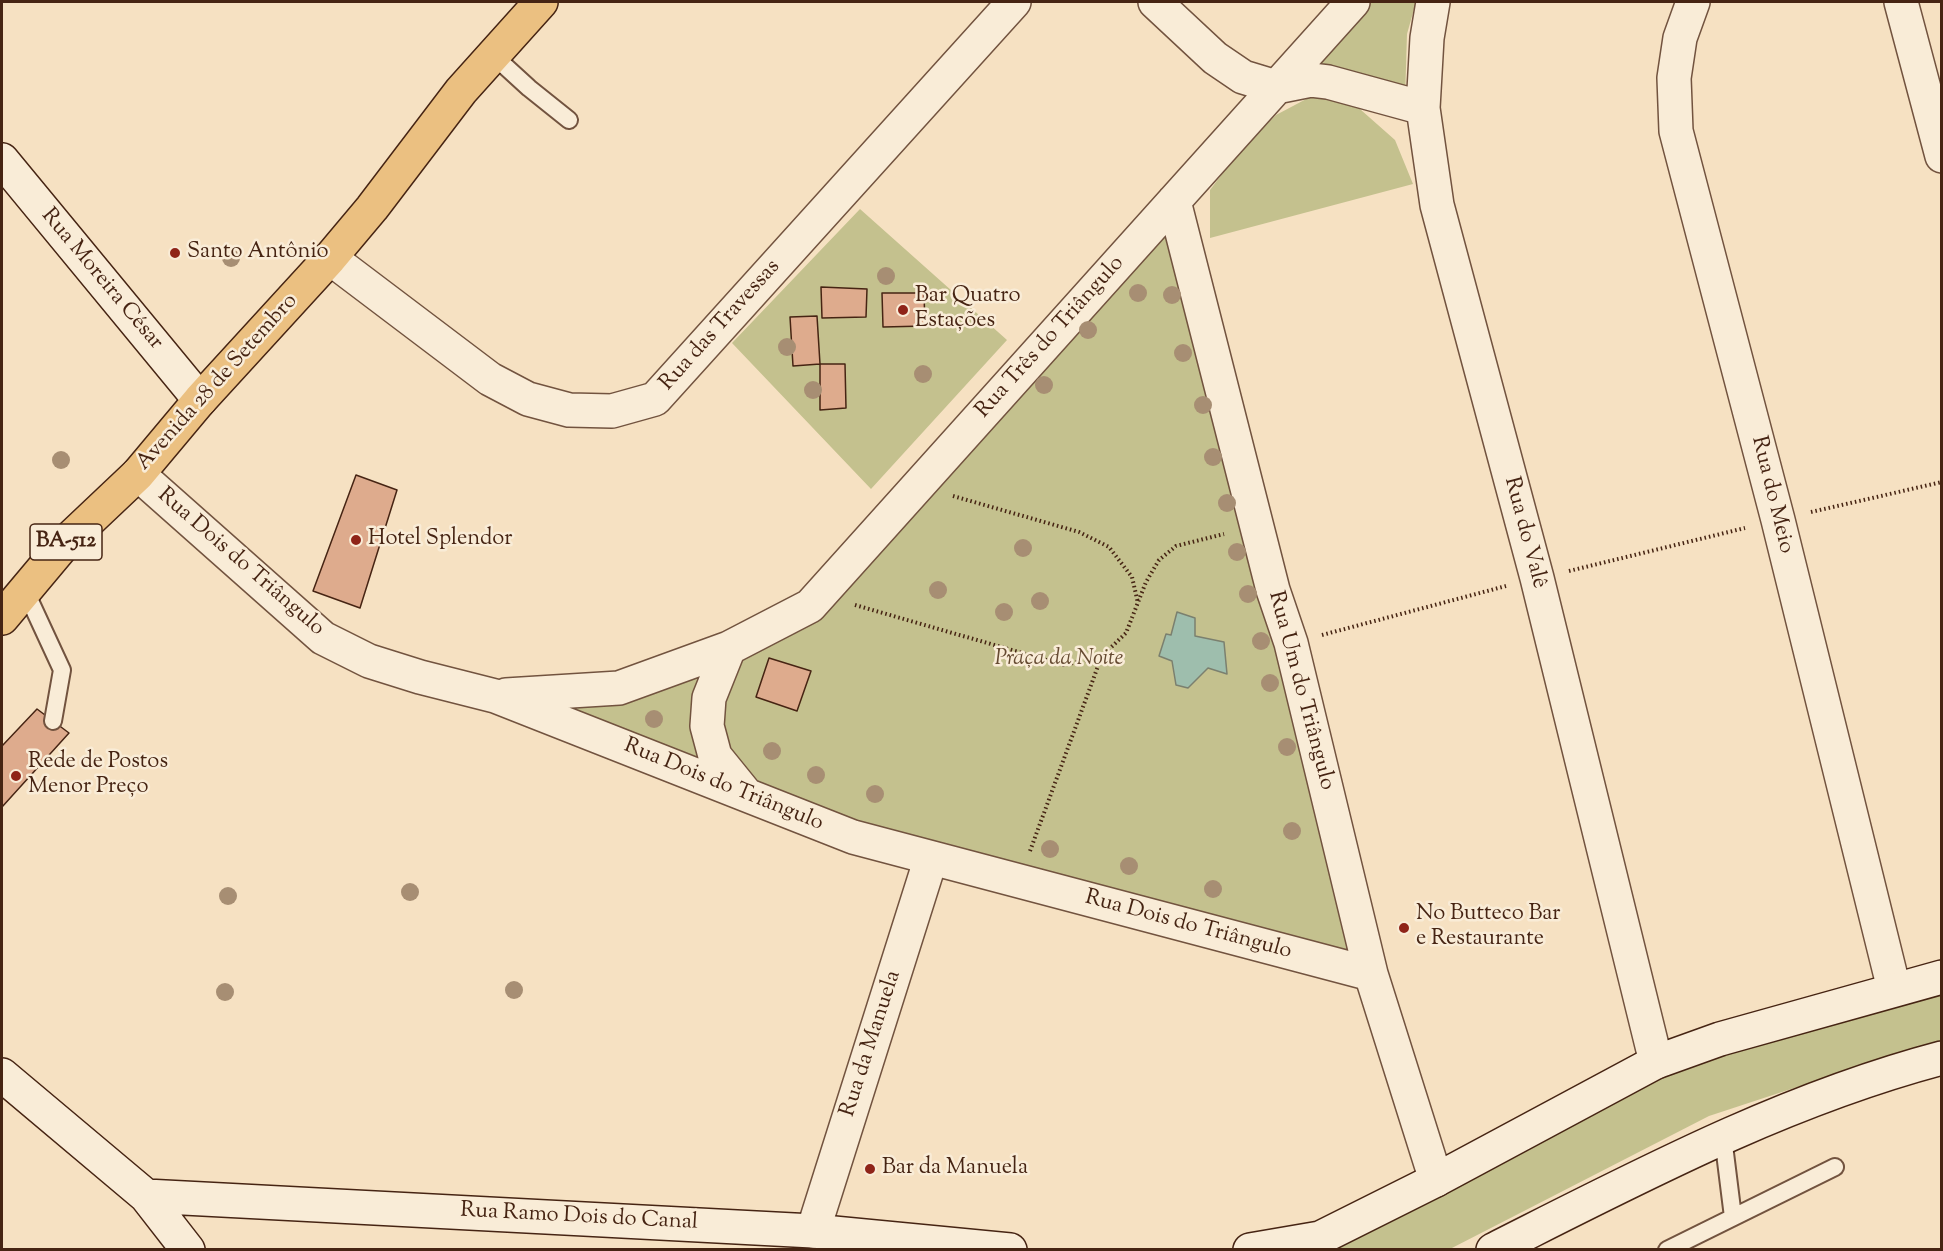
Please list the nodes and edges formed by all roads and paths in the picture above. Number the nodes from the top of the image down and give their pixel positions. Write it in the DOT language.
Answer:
graph roads {
  1 [pos="542,2"];
  2 [pos="1014,2"];
  3 [pos="1155,2"];
  4 [pos="1353,2"];
  5 [pos="1433,2"];
  6 [pos="1693,2"];
  7 [pos="1901,2"];
  8 [pos="494,56"];
  9 [pos="1275,87"];
  10 [pos="1423,108"];
  11 [pos="569,120"];
  12 [pos="1941,156"];
  13 [pos="2,160"];
  14 [pos="1174,201"];
  15 [pos="330,258"];
  16 [pos="200,400"];
  17 [pos="138,474"];
  18 [pos="1941,482"];
  19 [pos="919,486"];
  20 [pos="1778,520"];
  21 [pos="1257,526"];
  22 [pos="1537,578"];
  23 [pos="25,590"];
  24 [pos="820,595"];
  25 [pos="1138,604"];
  26 [pos="2,618"];
  27 [pos="1291,643"];
  28 [pos="729,648"];
  29 [pos="1101,657"];
  30 [pos="495,696"];
  31 [pos="52,721"];
  32 [pos="747,795"];
  33 [pos="931,858"];
  34 [pos="1019,881"];
  35 [pos="1371,974"];
  36 [pos="1941,977"];
  37 [pos="1894,989"];
  38 [pos="1941,1058"];
  39 [pos="1656,1062"];
  40 [pos="2,1075"];
  41 [pos="1723,1137"];
  42 [pos="1835,1167"];
  43 [pos="1436,1180"];
  44 [pos="146,1196"];
  45 [pos="1733,1217"];
  46 [pos="813,1231"];
  47 [pos="188,1250"];
  48 [pos="1011,1250"];
  49 [pos="1250,1250"];
  50 [pos="1492,1250"];
  51 [pos="1667,1250"];
  1 -- 8 [label="main road, Avenida 28 de Setembro / BA-512"];
  2 -- 15 [label="street, Rua das Travessas"];
  3 -- 9 [label="street"];
  4 -- 9 [label="street, Rua Três do Triângulo"];
  5 -- 10 [label="street, Rua do Valê"];
  6 -- 20 [label="street, Rua do Meio"];
  7 -- 12 [label="street"];
  8 -- 11 [label="lane"];
  8 -- 15 [label="main road, Avenida 28 de Setembro / BA-512"];
  9 -- 10 [label="street"];
  9 -- 14 [label="street, Rua Três do Triângulo"];
  10 -- 22 [label="street, Rua do Valê"];
  13 -- 16 [label="street, Rua Moreira César"];
  14 -- 19 [label="street, Rua Três do Triângulo"];
  14 -- 21 [label="street, Rua Um do Triângulo"];
  15 -- 16 [label="main road, Avenida 28 de Setembro / BA-512"];
  16 -- 17 [label="main road, Avenida 28 de Setembro / BA-512"];
  17 -- 23 [label="main road, Avenida 28 de Setembro / BA-512"];
  17 -- 30 [label="street, Rua Dois do Triângulo"];
  18 -- 20 [label="path"];
  19 -- 24 [label="street, Rua Três do Triângulo"];
  19 -- 25 [label="path"];
  20 -- 22 [label="path"];
  20 -- 37 [label="street, Rua do Meio"];
  21 -- 25 [label="path"];
  21 -- 27 [label="street, Rua Um do Triângulo"];
  22 -- 27 [label="path"];
  22 -- 39 [label="street, Rua do Valê"];
  23 -- 26 [label="main road, Avenida 28 de Setembro / BA-512"];
  23 -- 31 [label="lane"];
  24 -- 28 [label="street, Rua Três do Triângulo"];
  24 -- 29 [label="path"];
  25 -- 29 [label="path"];
  27 -- 35 [label="street, Rua Um do Triângulo"];
  28 -- 30 [label="street, Rua Três do Triângulo"];
  28 -- 32 [label="street"];
  29 -- 34 [label="path"];
  30 -- 32 [label="street, Rua Dois do Triângulo"];
  32 -- 33 [label="street, Rua Dois do Triângulo"];
  33 -- 34 [label="street, Rua Dois do Triângulo"];
  33 -- 46 [label="street, Rua da Manuela"];
  34 -- 35 [label="street, Rua Dois do Triângulo"];
  35 -- 43 [label="street, Rua Um do Triângulo"];
  36 -- 37 [label="street"];
  37 -- 39 [label="street"];
  38 -- 41 [label="street"];
  39 -- 43 [label="street"];
  40 -- 44 [label="street"];
  41 -- 45 [label="lane"];
  41 -- 50 [label="street"];
  42 -- 45 [label="lane"];
  43 -- 49 [label="street"];
  44 -- 46 [label="street, Rua Ramo Dois do Canal"];
  44 -- 47 [label="street"];
  45 -- 51 [label="lane"];
  46 -- 48 [label="street, Rua Ramo Dois do Canal"];
}
